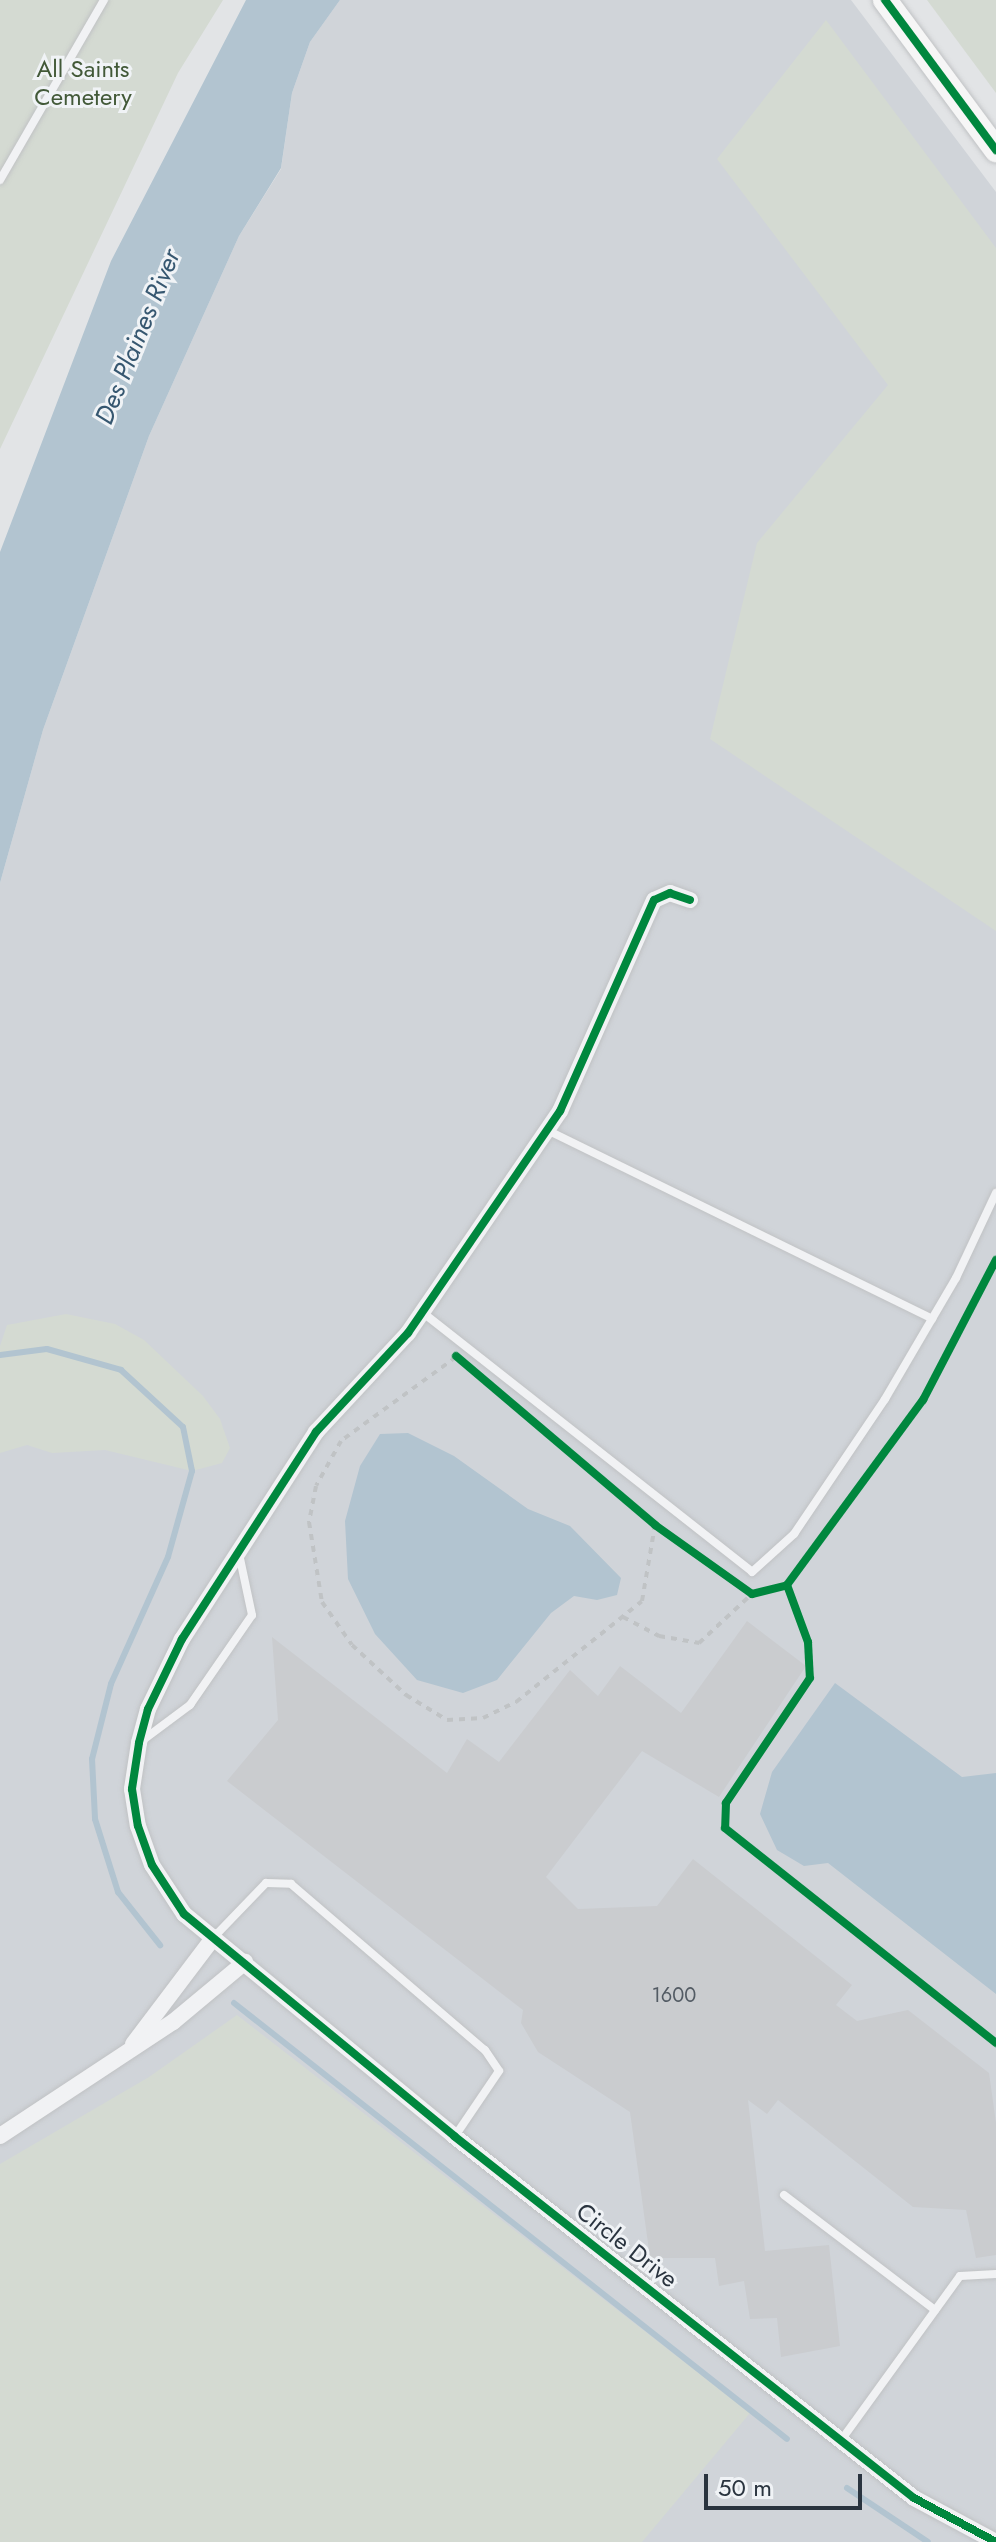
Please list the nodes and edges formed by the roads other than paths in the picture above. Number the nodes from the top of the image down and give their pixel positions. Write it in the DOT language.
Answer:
graph roads {
  1 [pos="104,0"];
  2 [pos="885,0"];
  3 [pos="996,150"];
  4 [pos="0,180"];
  5 [pos="690,900"];
  6 [pos="547,1130"];
  7 [pos="996,1193"];
  8 [pos="422,1312"];
  9 [pos="932,1319"];
  10 [pos="239,1554"];
  11 [pos="139,1743"];
  12 [pos="214,1937"];
  13 [pos="245,1962"];
  14 [pos="131,2047"];
  15 [pos="0,2136"];
  16 [pos="454,2136"];
  17 [pos="784,2195"];
  18 [pos="996,2274"];
  19 [pos="935,2310"];
  20 [pos="842,2439"];
  21 [pos="996,2542"];
  1 -- 4 [label="lane"];
  2 -- 3 [label="main road"];
  5 -- 6 [label="street, Circle Drive"];
  6 -- 8 [label="street, Circle Drive"];
  6 -- 9 [label="lane"];
  7 -- 9 [label="lane"];
  8 -- 9 [label="lane"];
  8 -- 10 [label="street, Circle Drive"];
  10 -- 11 [label="street, Circle Drive"];
  10 -- 11 [label="lane"];
  11 -- 12 [label="street, Circle Drive"];
  12 -- 13 [label="street, Circle Drive"];
  12 -- 14 [label="street"];
  12 -- 16 [label="lane"];
  13 -- 14 [label="street"];
  13 -- 16 [label="street, Circle Drive"];
  14 -- 15 [label="street"];
  16 -- 20 [label="street, Circle Drive"];
  17 -- 19 [label="lane"];
  18 -- 19 [label="lane"];
  19 -- 20 [label="lane"];
  20 -- 21 [label="street, Circle Drive"];
}
